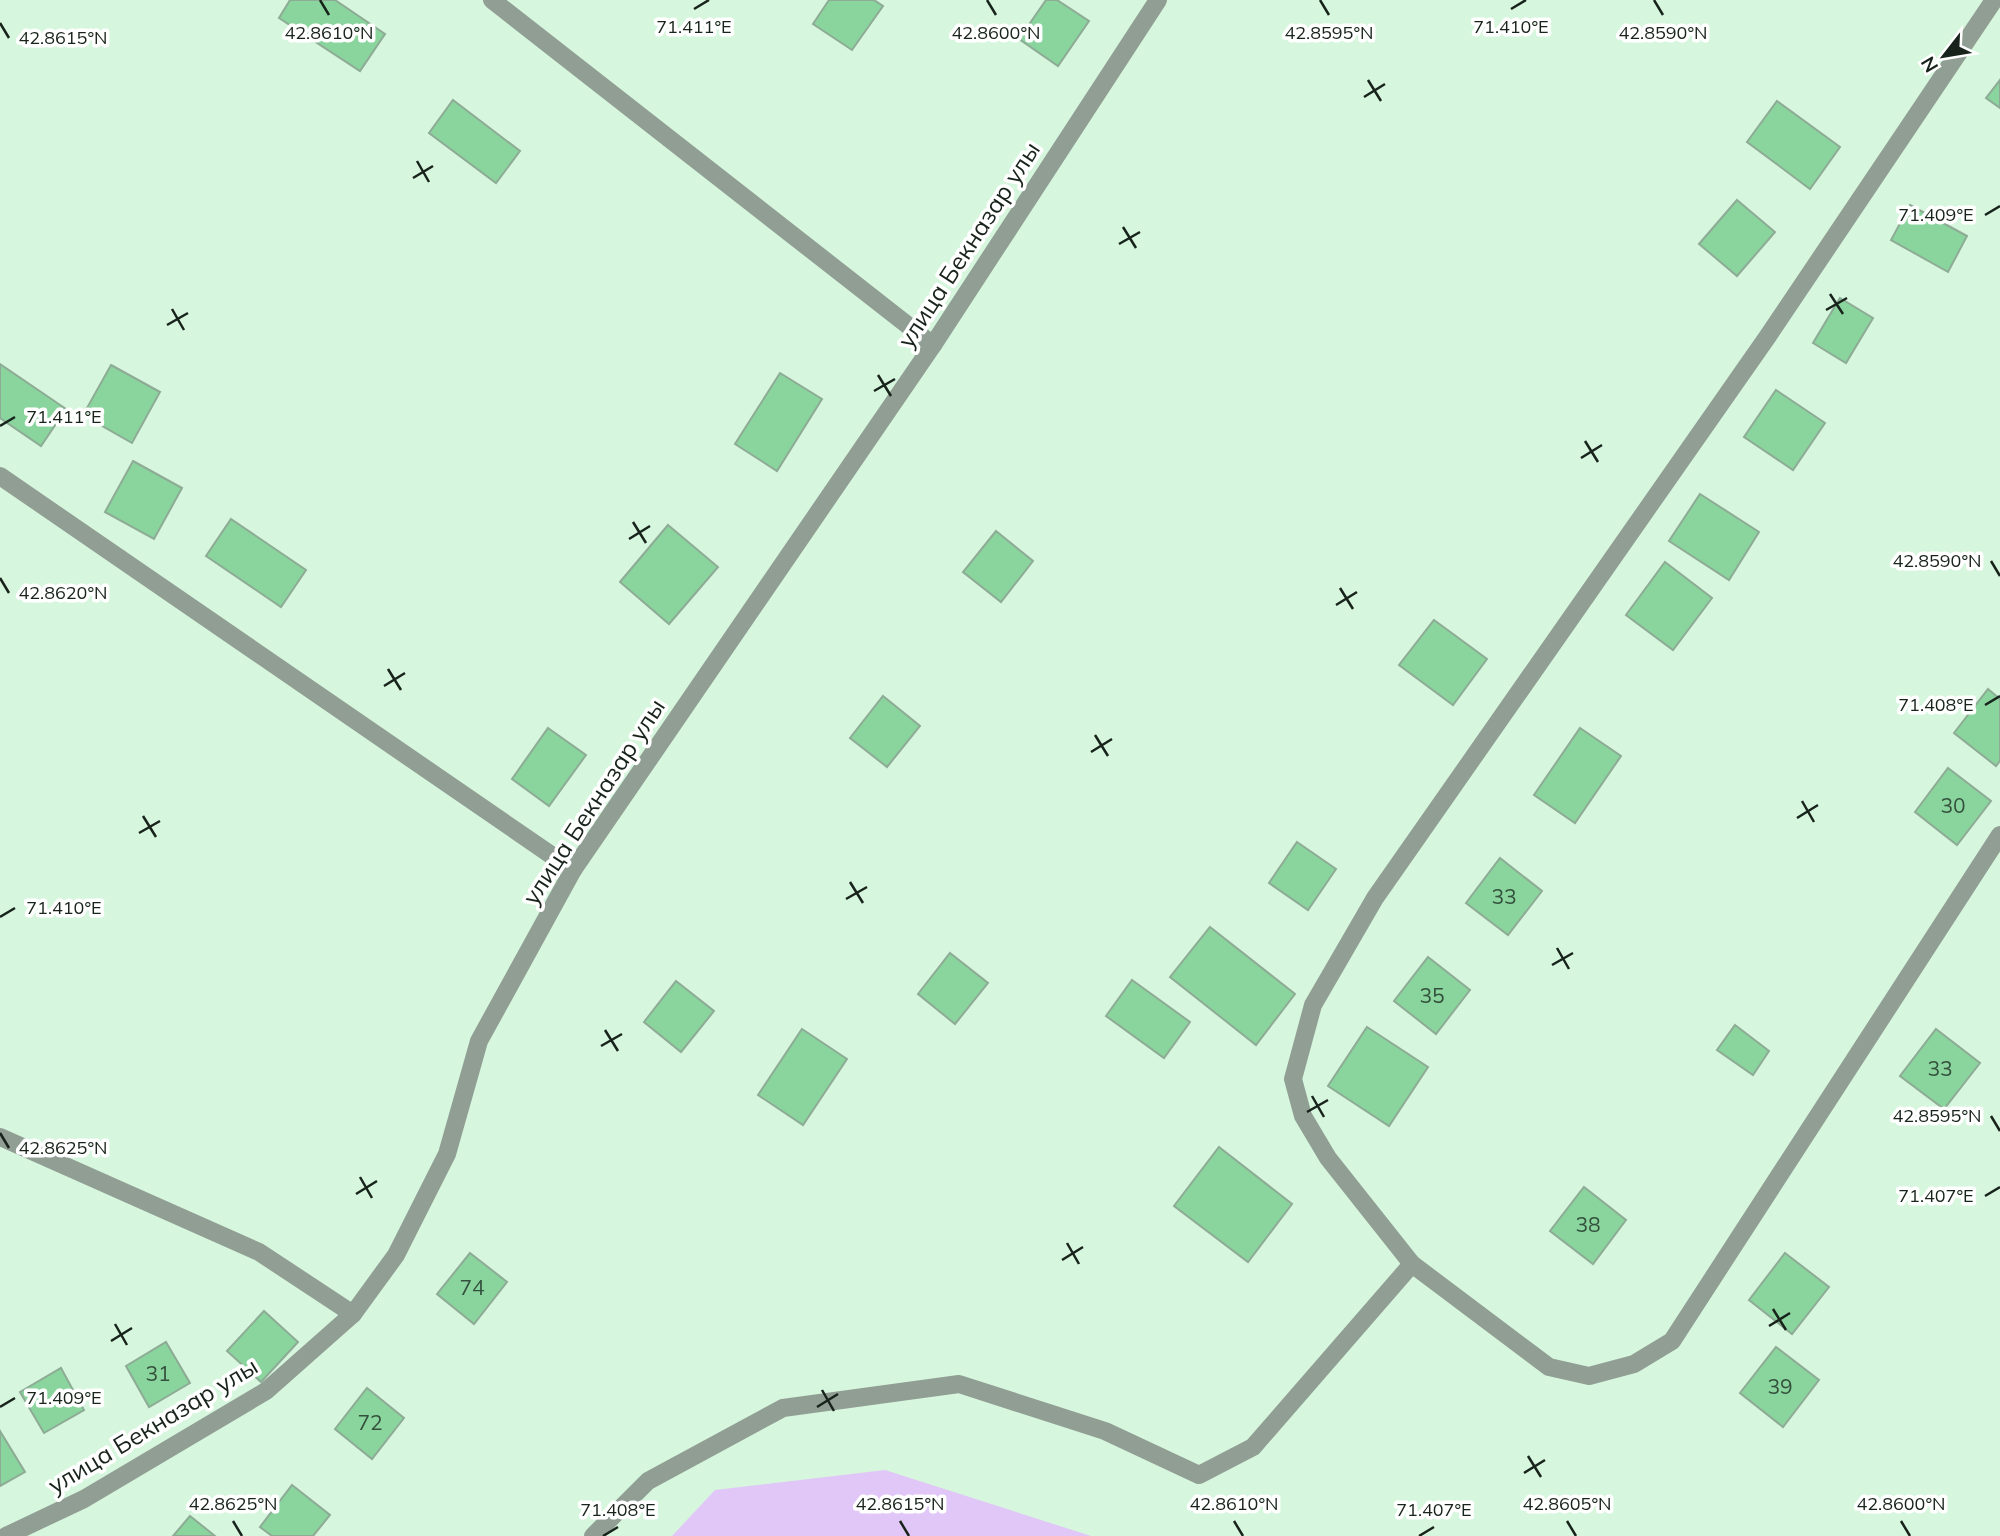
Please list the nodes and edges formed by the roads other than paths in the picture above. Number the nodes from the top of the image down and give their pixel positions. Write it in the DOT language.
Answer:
graph roads {
  1 [pos="492,0"];
  2 [pos="1158,0"];
  3 [pos="1994,0"];
  4 [pos="933,345"];
  5 [pos="0,476"];
  6 [pos="2000,835"];
  7 [pos="573,870"];
  8 [pos="0,1138"];
  9 [pos="1412,1264"];
  10 [pos="353,1314"];
  11 [pos="6,1536"];
  12 [pos="593,1536"];
  1 -- 4 [label="street"];
  2 -- 4 [label="street, улица Бекназар улы"];
  3 -- 9 [label="street"];
  4 -- 7 [label="street, улица Бекназар улы"];
  5 -- 7 [label="street"];
  6 -- 9 [label="street"];
  7 -- 10 [label="street, улица Бекназар улы"];
  8 -- 10 [label="street"];
  9 -- 12 [label="street"];
  10 -- 11 [label="street, улица Бекназар улы"];
}
